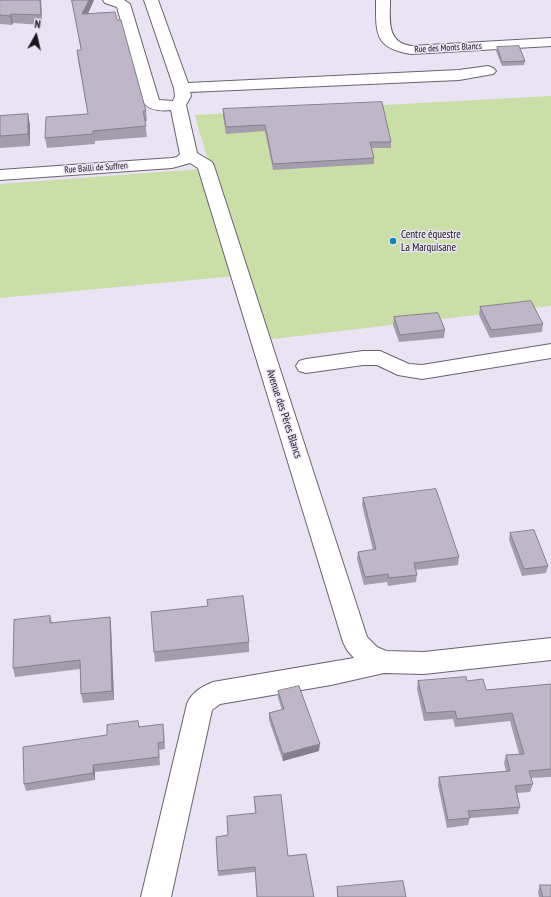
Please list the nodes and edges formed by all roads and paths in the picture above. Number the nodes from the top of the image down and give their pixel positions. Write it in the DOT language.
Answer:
graph roads {
  1 [pos="110,0"];
  2 [pos="151,0"];
  3 [pos="383,0"];
  4 [pos="551,42"];
  5 [pos="488,71"];
  6 [pos="182,88"];
  7 [pos="178,104"];
  8 [pos="189,155"];
  9 [pos="0,175"];
  10 [pos="551,351"];
  11 [pos="306,366"];
  12 [pos="551,649"];
  13 [pos="384,662"];
  14 [pos="156,897"];
  1 -- 7 [label="street"];
  2 -- 6 [label="street"];
  3 -- 4 [label="street, Rue des Monts Blancs"];
  5 -- 6 [label="street"];
  6 -- 7 [label="street"];
  7 -- 8 [label="street"];
  8 -- 9 [label="street, Rue Bailli de Suffren"];
  8 -- 13 [label="street, Avenue des Pères Blancs"];
  10 -- 11 [label="street"];
  12 -- 13 [label="street, Avenue des Pères Blancs"];
  13 -- 14 [label="street"];
}
